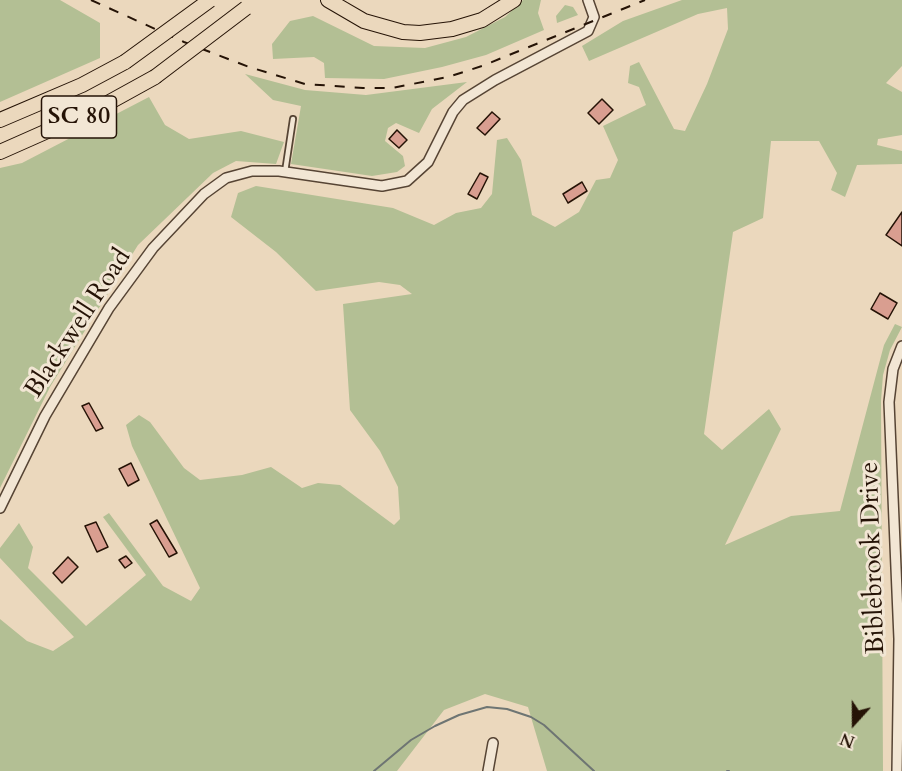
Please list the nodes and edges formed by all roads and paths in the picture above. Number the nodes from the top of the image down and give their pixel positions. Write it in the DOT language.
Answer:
graph roads {
  1 [pos="210,0"];
  2 [pos="328,0"];
  3 [pos="340,0"];
  4 [pos="500,0"];
  5 [pos="514,0"];
  6 [pos="588,0"];
  7 [pos="250,4"];
  8 [pos="293,119"];
  9 [pos="0,120"];
  10 [pos="0,152"];
  11 [pos="285,172"];
  12 [pos="902,346"];
  13 [pos="0,508"];
  14 [pos="493,743"];
  15 [pos="488,771"];
  16 [pos="897,771"];
  1 -- 9 [label="main road, SC 80, bridge"];
  2 -- 5 [label="main road"];
  3 -- 4 [label="main road"];
  6 -- 11 [label="street, Blackwell Road"];
  7 -- 10 [label="main road, SC 80, bridge"];
  8 -- 11 [label="lane"];
  11 -- 13 [label="street, Blackwell Road"];
  12 -- 16 [label="street, Biblebrook Drive"];
  14 -- 15 [label="street"];
}
